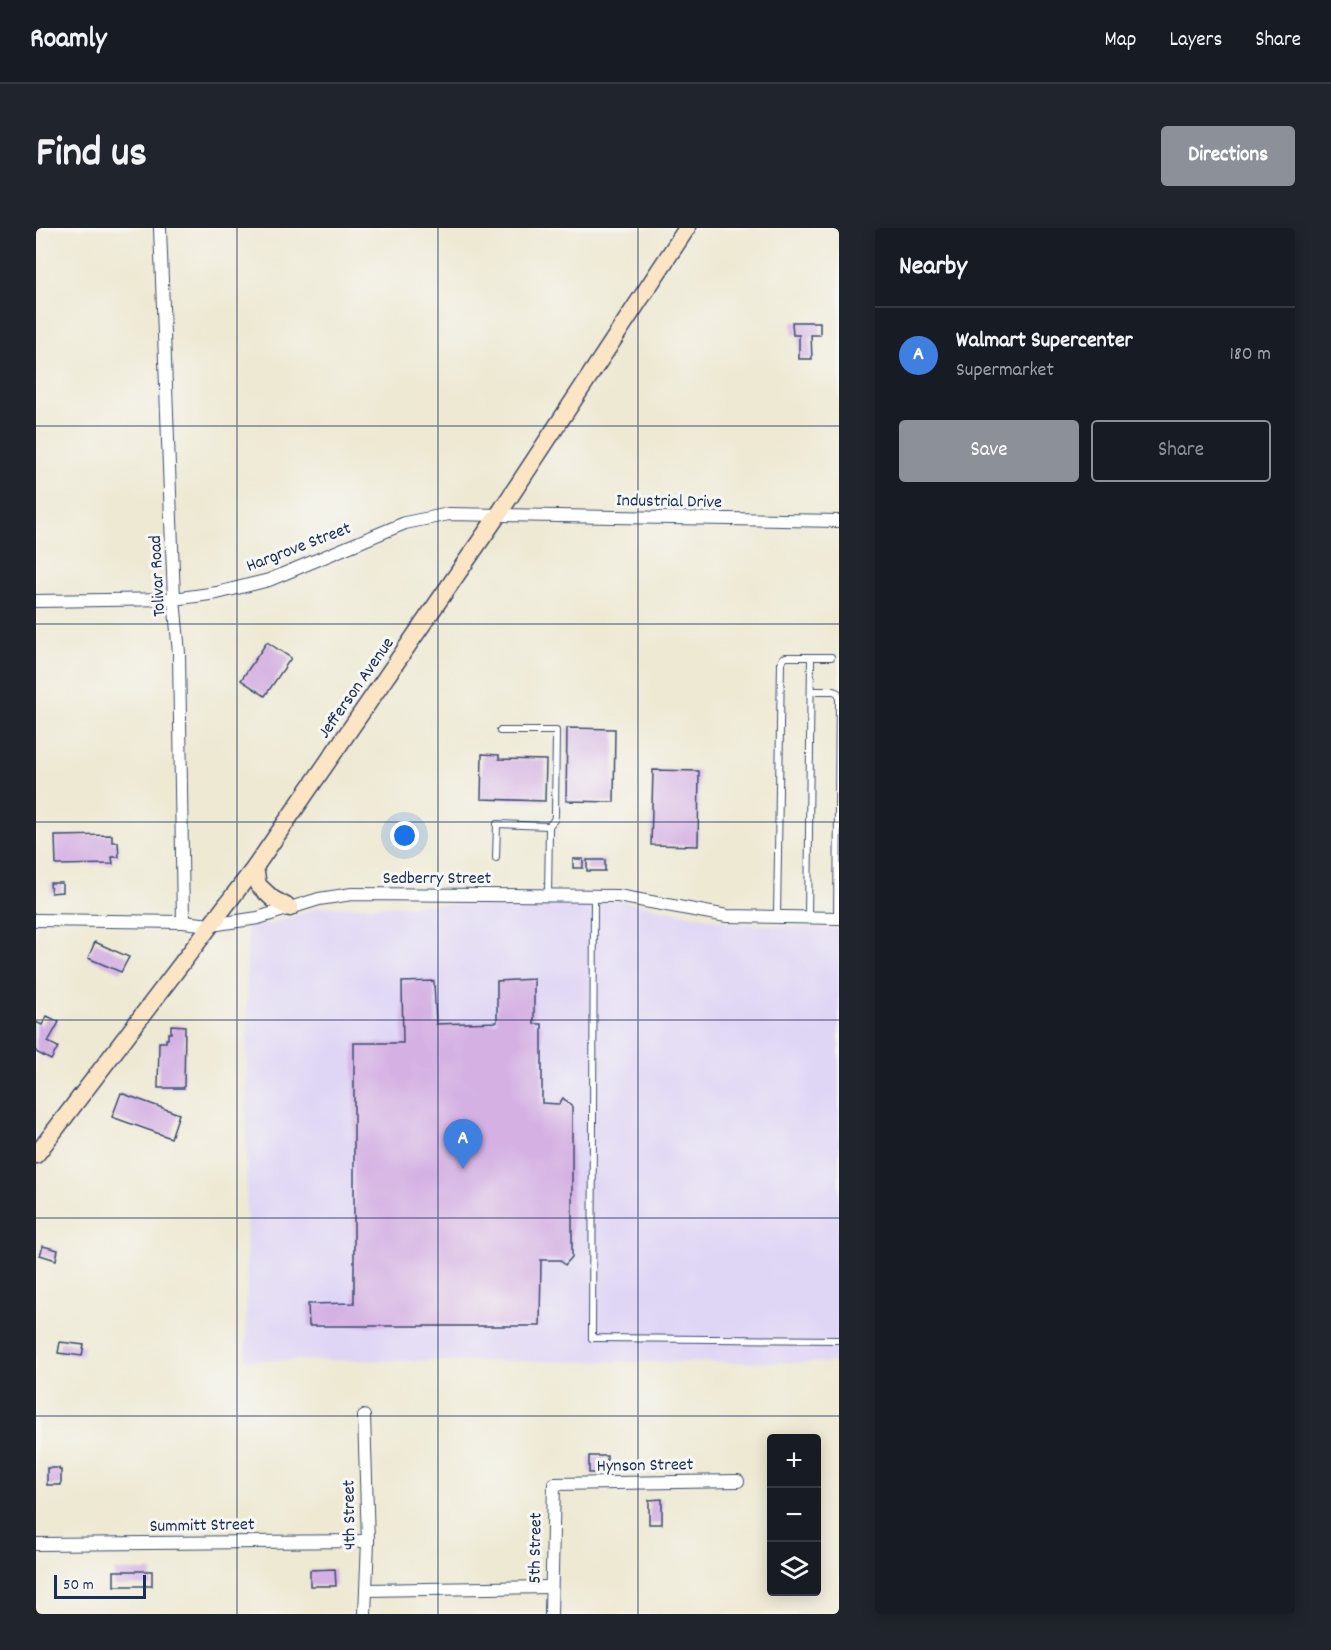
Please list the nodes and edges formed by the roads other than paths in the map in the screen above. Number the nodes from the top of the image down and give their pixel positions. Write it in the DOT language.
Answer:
graph roads {
  1 [pos="160,228"];
  2 [pos="687,228"];
  3 [pos="498,515"];
  4 [pos="839,521"];
  5 [pos="174,599"];
  6 [pos="36,601"];
  7 [pos="811,657"];
  8 [pos="831,657"];
  9 [pos="811,691"];
  10 [pos="500,731"];
  11 [pos="549,826"];
  12 [pos="496,858"];
  13 [pos="255,867"];
  14 [pos="838,869"];
  15 [pos="548,895"];
  16 [pos="594,896"];
  17 [pos="290,908"];
  18 [pos="777,917"];
  19 [pos="808,918"];
  20 [pos="838,918"];
  21 [pos="36,920"];
  22 [pos="183,922"];
  23 [pos="212,925"];
  24 [pos="36,1155"];
  25 [pos="839,1340"];
  26 [pos="364,1416"];
  27 [pos="738,1481"];
  28 [pos="554,1484"];
  29 [pos="368,1540"];
  30 [pos="36,1544"];
  31 [pos="551,1587"];
  32 [pos="366,1590"];
  33 [pos="365,1614"];
  34 [pos="551,1614"];
  1 -- 5 [label="street, Tolivar Road"];
  2 -- 3 [label="street, Jefferson Avenue"];
  3 -- 4 [label="street, Industrial Drive"];
  3 -- 5 [label="street, Hargrove Street"];
  3 -- 13 [label="street, Jefferson Avenue"];
  5 -- 6 [label="street, Hargrove Street"];
  5 -- 22 [label="street, Tolivar Road"];
  7 -- 8 [label="lane"];
  7 -- 9 [label="lane"];
  7 -- 18 [label="lane"];
  9 -- 14 [label="lane"];
  9 -- 19 [label="lane"];
  10 -- 11 [label="lane"];
  11 -- 12 [label="lane"];
  11 -- 15 [label="lane"];
  13 -- 17 [label="street"];
  13 -- 23 [label="street, Jefferson Avenue"];
  14 -- 20 [label="lane"];
  15 -- 16 [label="street, Sedberry Street"];
  15 -- 17 [label="street, Sedberry Street"];
  16 -- 18 [label="street, Sedberry Street"];
  16 -- 25 [label="lane"];
  17 -- 23 [label="street, Sedberry Street"];
  18 -- 19 [label="street, Sedberry Street"];
  19 -- 20 [label="street, Sedberry Street"];
  21 -- 22 [label="street, Sedberry Street"];
  22 -- 23 [label="street, Sedberry Street"];
  23 -- 24 [label="street, Jefferson Avenue"];
  26 -- 29 [label="street, 4th Street"];
  27 -- 28 [label="street, Hynson Street"];
  28 -- 31 [label="street, 5th Street"];
  29 -- 30 [label="street, Summitt Street"];
  29 -- 32 [label="street, 4th Street"];
  31 -- 32 [label="street"];
  31 -- 34 [label="street, 5th Street"];
  32 -- 33 [label="street, 4th Street"];
}
